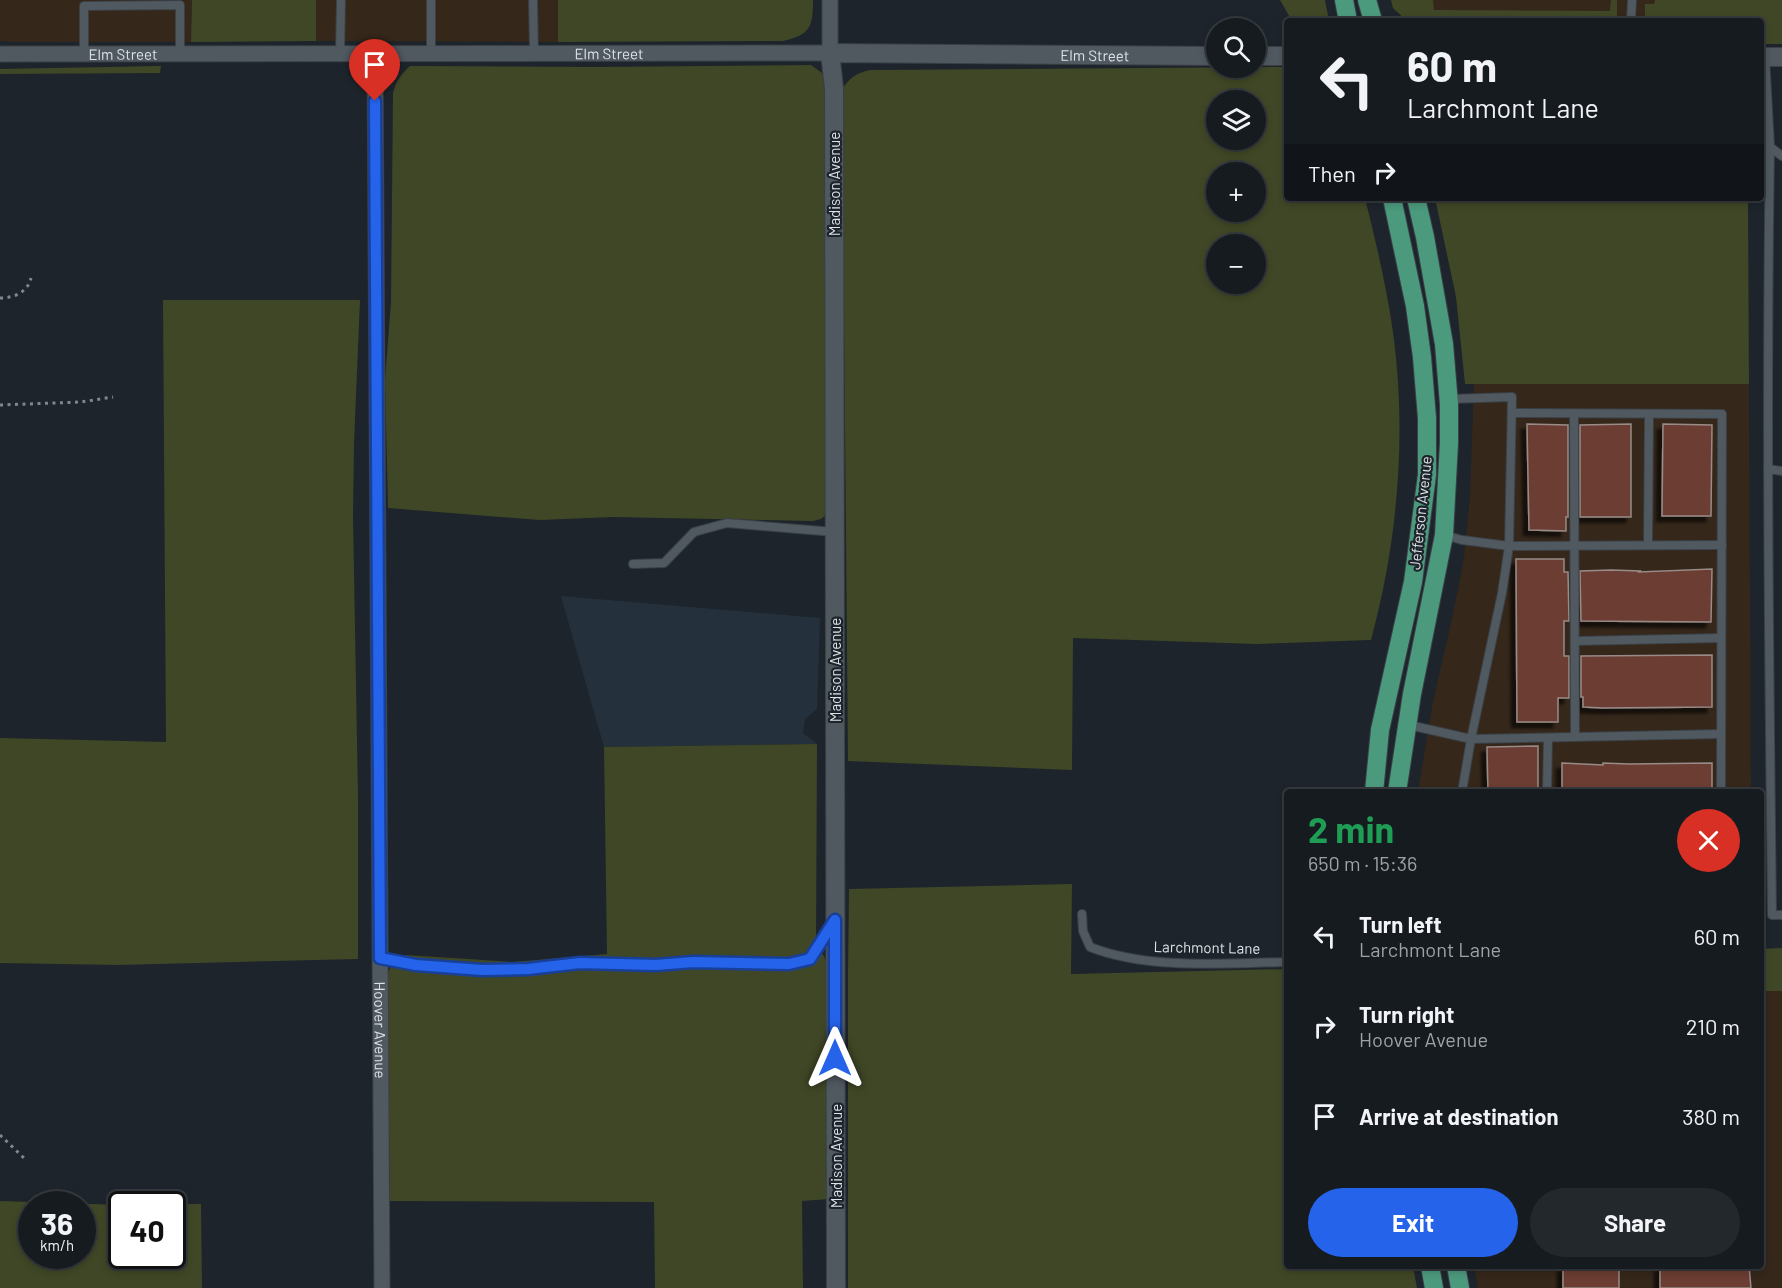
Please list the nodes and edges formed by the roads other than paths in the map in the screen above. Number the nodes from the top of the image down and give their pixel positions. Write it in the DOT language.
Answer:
graph roads {
  1 [pos="341,0"];
  2 [pos="431,0"];
  3 [pos="533,0"];
  4 [pos="830,0"];
  5 [pos="1344,0"];
  6 [pos="1367,0"];
  7 [pos="1632,0"];
  8 [pos="1347,18"];
  9 [pos="1372,18"];
  10 [pos="1631,18"];
  11 [pos="431,53"];
  12 [pos="534,53"];
  13 [pos="830,53"];
  14 [pos="0,54"];
  15 [pos="84,54"];
  16 [pos="180,54"];
  17 [pos="340,54"];
  18 [pos="375,54"];
  19 [pos="1206,56"];
  20 [pos="1266,56"];
  21 [pos="1284,56"];
  22 [pos="1769,57"];
  23 [pos="1770,147"];
  24 [pos="1782,156"];
  25 [pos="1393,201"];
  26 [pos="1417,201"];
  27 [pos="1449,399"];
  28 [pos="1512,413"];
  29 [pos="1574,414"];
  30 [pos="1649,414"];
  31 [pos="1427,418"];
  32 [pos="1768,469"];
  33 [pos="1782,471"];
  34 [pos="834,532"];
  35 [pos="1444,535"];
  36 [pos="1648,545"];
  37 [pos="1722,545"];
  38 [pos="1509,546"];
  39 [pos="1575,546"];
  40 [pos="633,564"];
  41 [pos="1721,638"];
  42 [pos="1575,641"];
  43 [pos="1407,725"];
  44 [pos="1721,734"];
  45 [pos="1575,737"];
  46 [pos="1548,738"];
  47 [pos="1471,740"];
  48 [pos="1374,789"];
  49 [pos="1397,789"];
  50 [pos="1463,789"];
  51 [pos="1547,789"];
  52 [pos="1721,789"];
  53 [pos="1082,914"];
  54 [pos="1782,915"];
  55 [pos="835,920"];
  56 [pos="380,958"];
  57 [pos="1284,962"];
  58 [pos="1431,1269"];
  59 [pos="1457,1269"];
  60 [pos="382,1288"];
  61 [pos="836,1288"];
  62 [pos="1434,1288"];
  63 [pos="1460,1288"];
  1 -- 17 [label="lane"];
  2 -- 11 [label="lane"];
  3 -- 12 [label="lane"];
  4 -- 13 [label="street"];
  5 -- 8 [label="main road"];
  6 -- 9 [label="main road"];
  7 -- 10 [label="lane"];
  11 -- 12 [label="street, Elm Street"];
  11 -- 18 [label="street, Elm Street"];
  12 -- 13 [label="street, Elm Street"];
  13 -- 19 [label="street, Elm Street"];
  13 -- 34 [label="street, Madison Avenue"];
  14 -- 15 [label="street, Elm Street"];
  15 -- 16 [label="street, Elm Street"];
  15 -- 16 [label="lane"];
  16 -- 17 [label="street, Elm Street"];
  17 -- 18 [label="street, Elm Street"];
  18 -- 56 [label="street, Hoover Avenue"];
  20 -- 21 [label="street"];
  22 -- 23 [label="lane"];
  23 -- 24 [label="lane"];
  23 -- 32 [label="lane"];
  25 -- 31 [label="main road, Jefferson Avenue"];
  26 -- 27 [label="main road, Jefferson Avenue"];
  27 -- 28 [label="lane"];
  27 -- 35 [label="main road, Jefferson Avenue"];
  28 -- 29 [label="lane"];
  28 -- 38 [label="lane"];
  29 -- 30 [label="lane"];
  29 -- 39 [label="lane"];
  30 -- 36 [label="lane"];
  30 -- 37 [label="lane"];
  31 -- 35 [label="main road"];
  31 -- 48 [label="main road, Jefferson Avenue"];
  32 -- 33 [label="lane"];
  32 -- 54 [label="lane"];
  34 -- 40 [label="lane"];
  34 -- 55 [label="street, Madison Avenue"];
  35 -- 38 [label="lane"];
  35 -- 43 [label="main road, Jefferson Avenue"];
  36 -- 37 [label="lane"];
  36 -- 39 [label="lane"];
  37 -- 41 [label="lane"];
  38 -- 39 [label="lane"];
  38 -- 47 [label="lane"];
  39 -- 42 [label="lane"];
  41 -- 42 [label="lane"];
  41 -- 44 [label="lane"];
  42 -- 45 [label="lane"];
  43 -- 47 [label="lane"];
  43 -- 49 [label="main road, Jefferson Avenue"];
  44 -- 45 [label="lane"];
  44 -- 52 [label="lane"];
  45 -- 46 [label="lane"];
  46 -- 47 [label="lane"];
  46 -- 51 [label="lane"];
  47 -- 50 [label="lane"];
  53 -- 57 [label="lane, Larchmont Lane"];
  55 -- 56 [label="lane"];
  55 -- 61 [label="street, Madison Avenue"];
  56 -- 60 [label="street, Hoover Avenue"];
  58 -- 62 [label="main road"];
  59 -- 63 [label="main road"];
}
